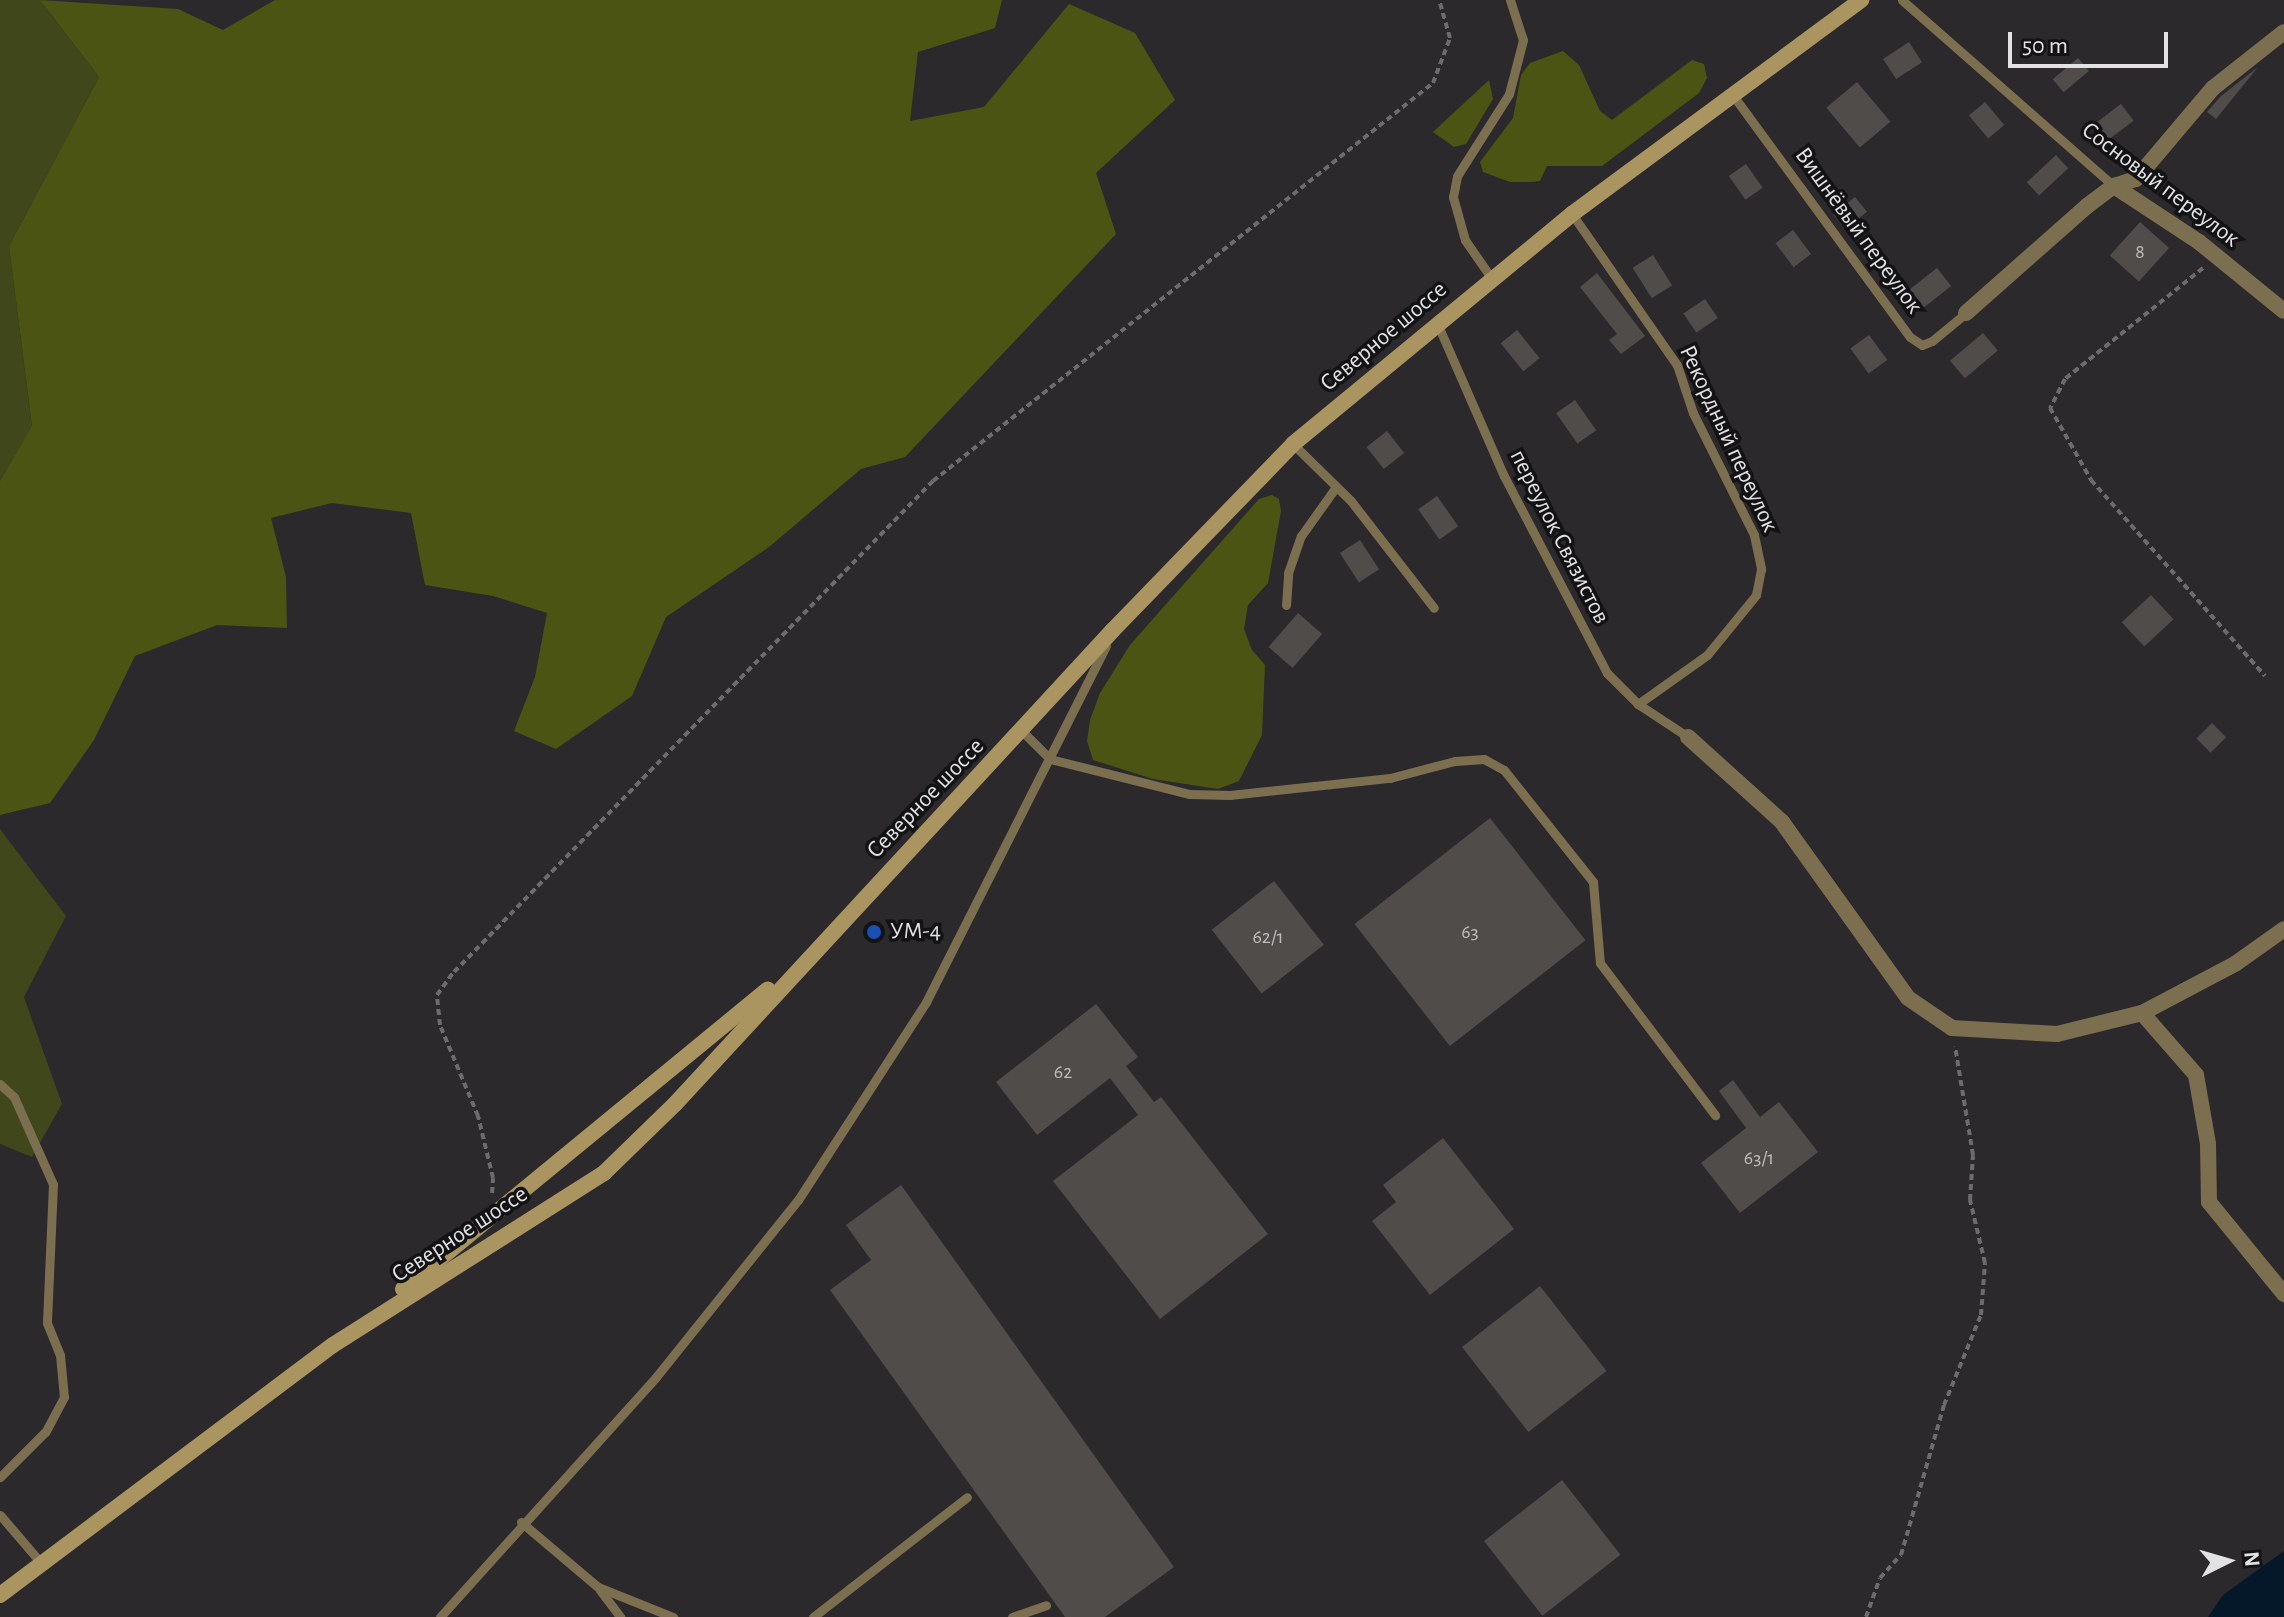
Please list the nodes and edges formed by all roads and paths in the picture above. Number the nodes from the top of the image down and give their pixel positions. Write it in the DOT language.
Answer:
graph roads {
  1 [pos="1439,0"];
  2 [pos="1510,0"];
  3 [pos="1861,0"];
  4 [pos="1902,0"];
  5 [pos="2284,32"];
  6 [pos="1732,94"];
  7 [pos="2114,186"];
  8 [pos="1572,214"];
  9 [pos="2217,257"];
  10 [pos="1492,279"];
  11 [pos="2284,311"];
  12 [pos="1966,313"];
  13 [pos="1437,323"];
  14 [pos="1293,444"];
  15 [pos="1336,487"];
  16 [pos="1286,605"];
  17 [pos="1434,608"];
  18 [pos="1113,630"];
  19 [pos="2265,676"];
  20 [pos="1638,704"];
  21 [pos="1023,732"];
  22 [pos="1688,737"];
  23 [pos="1050,759"];
  24 [pos="2284,929"];
  25 [pos="813,952"];
  26 [pos="2142,1013"];
  27 [pos="1952,1028"];
  28 [pos="0,1084"];
  29 [pos="1715,1115"];
  30 [pos="490,1220"];
  31 [pos="2284,1294"];
  32 [pos="333,1345"];
  33 [pos="0,1477"];
  34 [pos="967,1497"];
  35 [pos="0,1515"];
  36 [pos="521,1522"];
  37 [pos="42,1564"];
  38 [pos="598,1587"];
  39 [pos="0,1595"];
  40 [pos="1046,1605"];
  41 [pos="440,1617"];
  42 [pos="620,1617"];
  43 [pos="673,1617"];
  44 [pos="813,1617"];
  45 [pos="1012,1617"];
  46 [pos="1866,1617"];
  1 -- 30 [label="path"];
  2 -- 10 [label="lane"];
  3 -- 6 [label="main road, Северное шоссе"];
  4 -- 7 [label="lane, Сосновый переулок"];
  5 -- 7 [label="street"];
  6 -- 8 [label="main road, Северное шоссе"];
  6 -- 12 [label="lane, Вишнёвый переулок"];
  7 -- 9 [label="street, Сосновый переулок"];
  7 -- 12 [label="street"];
  8 -- 10 [label="main road, Северное шоссе"];
  8 -- 20 [label="lane, Рекордный переулок"];
  9 -- 11 [label="street, Сосновый переулок"];
  9 -- 19 [label="path"];
  10 -- 13 [label="main road, Северное шоссе"];
  13 -- 14 [label="main road, Северное шоссе"];
  13 -- 20 [label="lane, переулок Связистов"];
  14 -- 15 [label="lane"];
  14 -- 18 [label="main road, Северное шоссе"];
  15 -- 16 [label="lane"];
  15 -- 17 [label="lane"];
  18 -- 21 [label="main road, Северное шоссе"];
  18 -- 23 [label="lane"];
  20 -- 22 [label="lane, переулок Связистов"];
  21 -- 23 [label="lane"];
  21 -- 25 [label="main road, Северное шоссе"];
  22 -- 27 [label="street"];
  23 -- 29 [label="lane"];
  23 -- 36 [label="lane"];
  24 -- 26 [label="street"];
  25 -- 30 [label="main road"];
  25 -- 32 [label="main road, Северное шоссе"];
  26 -- 27 [label="street"];
  26 -- 31 [label="street"];
  27 -- 46 [label="path"];
  28 -- 33 [label="lane"];
  30 -- 32 [label="main road"];
  32 -- 37 [label="main road, Северное шоссе"];
  34 -- 44 [label="lane"];
  35 -- 37 [label="lane"];
  36 -- 38 [label="lane"];
  36 -- 41 [label="lane"];
  37 -- 39 [label="main road, Северное шоссе"];
  38 -- 42 [label="lane"];
  38 -- 43 [label="lane"];
  40 -- 45 [label="lane"];
}
